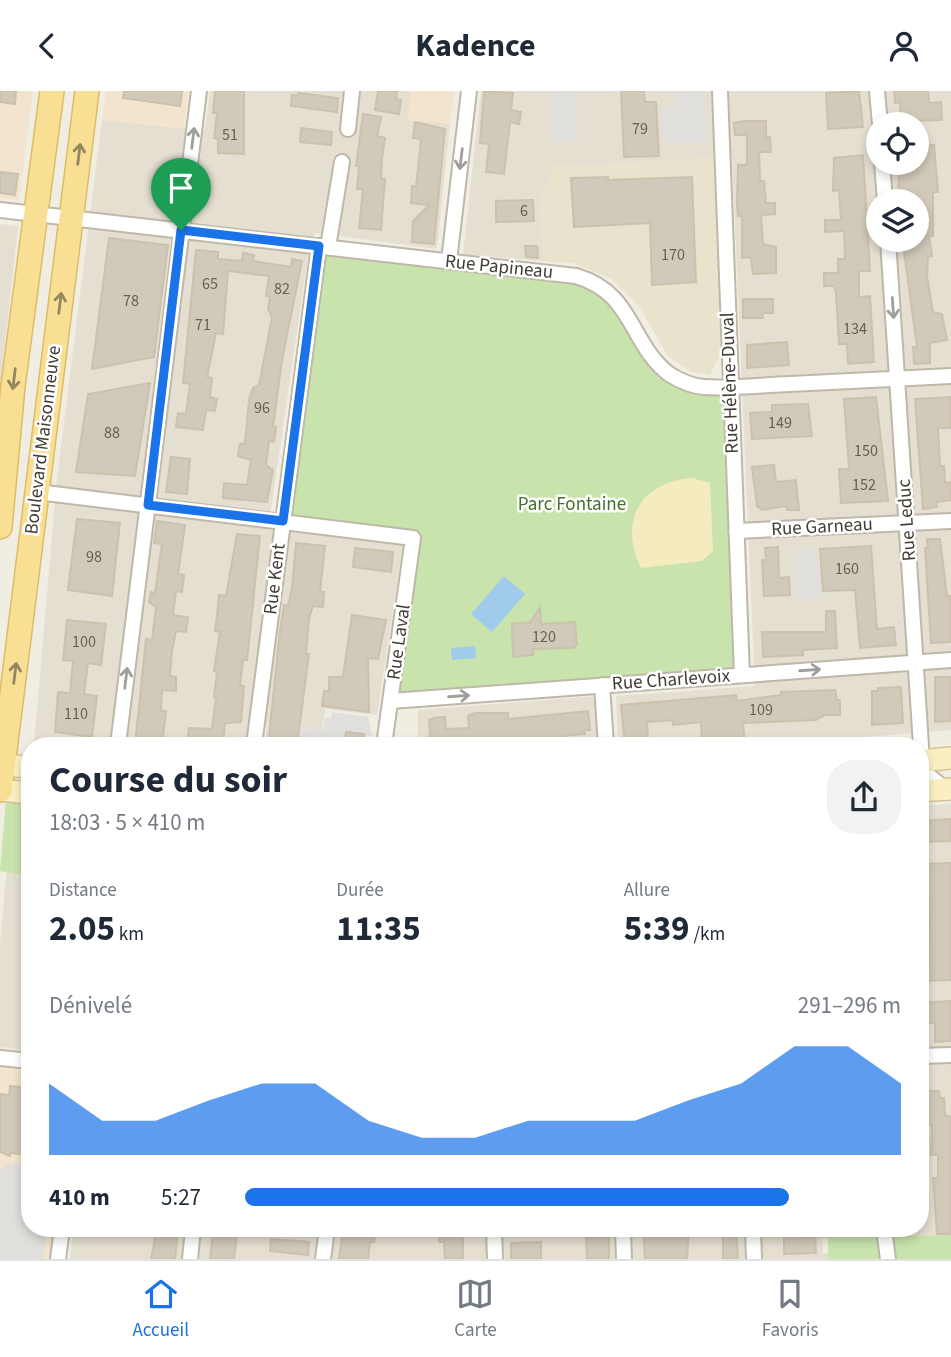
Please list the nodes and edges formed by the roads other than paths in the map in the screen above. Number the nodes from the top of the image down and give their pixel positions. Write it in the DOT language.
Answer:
graph roads {
  1 [pos="52,91"];
  2 [pos="87,91"];
  3 [pos="199,91"];
  4 [pos="352,91"];
  5 [pos="469,91"];
  6 [pos="720,91"];
  7 [pos="877,91"];
  8 [pos="879,112"];
  9 [pos="348,129"];
  10 [pos="342,162"];
  11 [pos="0,210"];
  12 [pos="34,214"];
  13 [pos="70,217"];
  14 [pos="181,230"];
  15 [pos="323,246"];
  16 [pos="889,252"];
  17 [pos="449,261"];
  18 [pos="951,376"];
  19 [pos="898,379"];
  20 [pos="730,387"];
  21 [pos="2,488"];
  22 [pos="37,492"];
  23 [pos="148,505"];
  24 [pos="283,521"];
  25 [pos="951,521"];
  26 [pos="907,523"];
  27 [pos="0,527"];
  28 [pos="736,531"];
  29 [pos="951,660"];
  30 [pos="917,661"];
  31 [pos="742,675"];
  32 [pos="602,685"];
  33 [pos="391,701"];
  34 [pos="119,737"];
  35 [pos="255,737"];
  36 [pos="385,737"];
  37 [pos="605,737"];
  38 [pos="920,737"];
  39 [pos="951,758"];
  40 [pos="929,760"];
  41 [pos="2,765"];
  42 [pos="21,766"];
  43 [pos="929,775"];
  44 [pos="948,789"];
  45 [pos="0,790"];
  46 [pos="929,790"];
  47 [pos="21,792"];
  48 [pos="951,1055"];
  49 [pos="929,1056"];
  50 [pos="0,1058"];
  51 [pos="21,1061"];
  52 [pos="61,1237"];
  53 [pos="192,1237"];
  54 [pos="326,1237"];
  55 [pos="494,1237"];
  56 [pos="623,1237"];
  57 [pos="753,1237"];
  58 [pos="885,1237"];
  59 [pos="58,1259"];
  60 [pos="190,1259"];
  61 [pos="323,1259"];
  62 [pos="495,1259"];
  63 [pos="624,1259"];
  64 [pos="754,1259"];
  65 [pos="888,1259"];
  1 -- 12 [label="main road, Boulevard Maisonneuve"];
  13 -- 2 [label="main road, Boulevard Maisonneuve, one-way"];
  14 -- 3 [label="street, one-way"];
  4 -- 9 [label="street"];
  5 -- 17 [label="street, one-way"];
  6 -- 20 [label="street, Rue Hélène-Duval"];
  7 -- 8 [label="street"];
  10 -- 15 [label="street, Rue Kent"];
  11 -- 12 [label="street, Rue Papineau"];
  12 -- 13 [label="street, Rue Papineau"];
  12 -- 21 [label="main road, Boulevard Maisonneuve, one-way"];
  13 -- 14 [label="street, Rue Papineau"];
  22 -- 13 [label="main road, Boulevard Maisonneuve, one-way"];
  14 -- 15 [label="street, Rue Papineau"];
  14 -- 23 [label="street"];
  15 -- 17 [label="street, Rue Papineau"];
  15 -- 24 [label="street, Rue Kent"];
  16 -- 19 [label="street, Rue Leduc, one-way"];
  17 -- 20 [label="street, Rue Papineau"];
  18 -- 19 [label="street, Rue Papineau"];
  19 -- 20 [label="street, Rue Papineau"];
  19 -- 26 [label="street, Rue Leduc"];
  20 -- 28 [label="street, Rue Hélène-Duval"];
  21 -- 27 [label="main road, Boulevard Maisonneuve"];
  22 -- 23 [label="street"];
  41 -- 22 [label="main road, Boulevard Maisonneuve, one-way"];
  23 -- 24 [label="street"];
  34 -- 23 [label="street, one-way"];
  24 -- 33 [label="street, Rue Laval"];
  24 -- 35 [label="street, Rue Kent"];
  25 -- 26 [label="street, Rue Garneau"];
  26 -- 28 [label="street, Rue Garneau"];
  26 -- 30 [label="street, Rue Leduc"];
  28 -- 31 [label="street, Rue Hélène-Duval"];
  29 -- 30 [label="street, Rue Charlevoix"];
  31 -- 30 [label="street, Rue Charlevoix, one-way"];
  30 -- 38 [label="street, Rue Leduc"];
  31 -- 32 [label="street, Rue Charlevoix"];
  33 -- 32 [label="street, Rue Charlevoix, one-way"];
  32 -- 37 [label="street"];
  33 -- 36 [label="street, Rue Laval"];
  39 -- 40 [label="main road"];
  41 -- 42 [label="main road"];
  41 -- 45 [label="main road, Boulevard Maisonneuve"];
  43 -- 44 [label="street"];
  44 -- 46 [label="main road"];
  45 -- 47 [label="main road"];
  48 -- 49 [label="street"];
  50 -- 51 [label="street"];
  52 -- 59 [label="street"];
  53 -- 60 [label="street"];
  54 -- 61 [label="street"];
  55 -- 62 [label="street"];
  56 -- 63 [label="street"];
  57 -- 64 [label="street"];
  58 -- 65 [label="street"];
}
